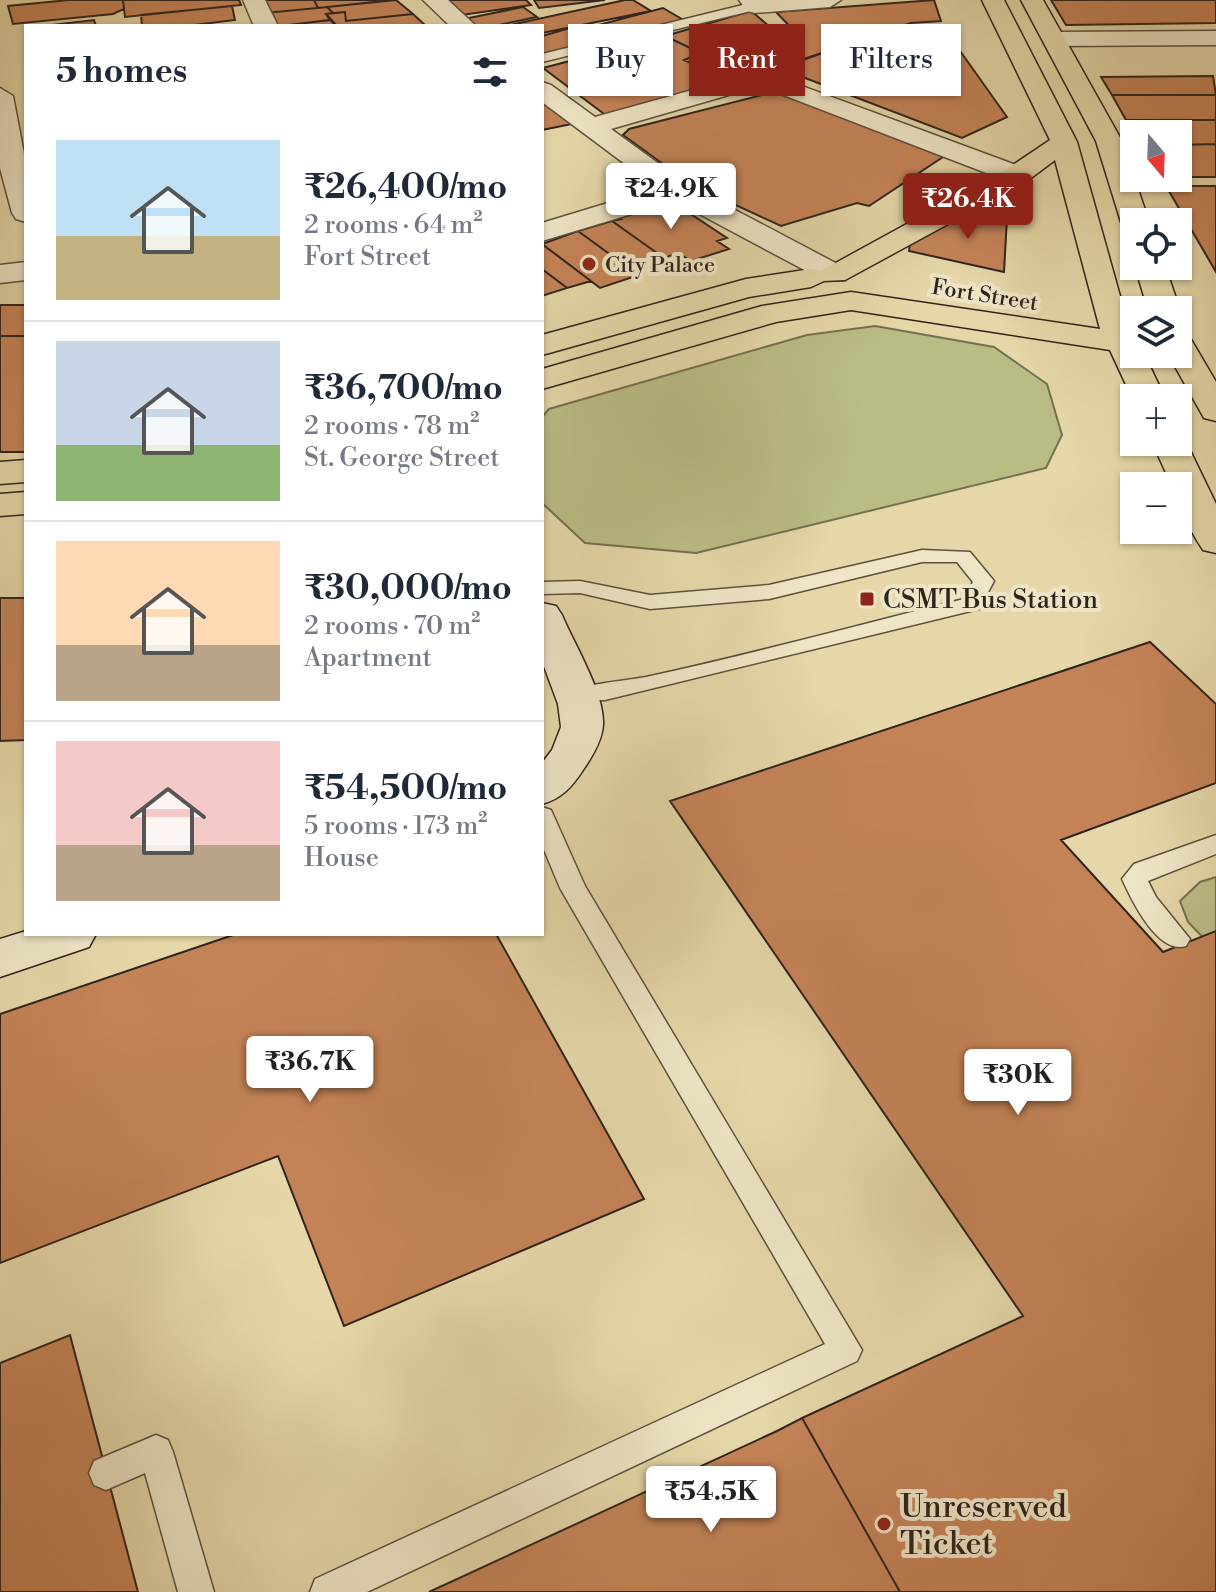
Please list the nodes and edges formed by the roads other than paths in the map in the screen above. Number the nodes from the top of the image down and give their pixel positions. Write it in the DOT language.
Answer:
graph roads {
  1 [pos="254,0"];
  2 [pos="434,0"];
  3 [pos="830,0"];
  4 [pos="993,0"];
  5 [pos="1032,0"];
  6 [pos="753,3"];
  7 [pos="265,24"];
  8 [pos="462,24"];
  9 [pos="1216,38"];
  10 [pos="1054,39"];
  11 [pos="544,58"];
  12 [pos="544,91"];
  13 [pos="0,97"];
  14 [pos="593,126"];
  15 [pos="1064,142"];
  16 [pos="18,154"];
  17 [pos="1017,175"];
  18 [pos="678,191"];
  19 [pos="24,198"];
  20 [pos="1131,208"];
  21 [pos="544,231"];
  22 [pos="24,271"];
  23 [pos="0,274"];
  24 [pos="834,274"];
  25 [pos="1120,314"];
  26 [pos="1120,328"];
  27 [pos="1120,328"];
  28 [pos="544,344"];
  29 [pos="1192,368"];
  30 [pos="544,378"];
  31 [pos="1216,411"];
  32 [pos="1176,456"];
  33 [pos="24,471"];
  34 [pos="0,473"];
  35 [pos="24,503"];
  36 [pos="0,505"];
  37 [pos="1216,542"];
  38 [pos="544,588"];
  39 [pos="544,620"];
  40 [pos="575,694"];
  41 [pos="544,787"];
  42 [pos="544,821"];
  43 [pos="1216,844"];
  44 [pos="66,936"];
  45 [pos="1177,939"];
  46 [pos="0,958"];
  47 [pos="106,1473"];
  48 [pos="196,1592"];
  49 [pos="328,1592"];
  1 -- 7 [label="street"];
  2 -- 8 [label="street"];
  3 -- 6 [label="street"];
  4 -- 15 [label="main road"];
  5 -- 10 [label="main road"];
  6 -- 11 [label="lane"];
  9 -- 10 [label="street"];
  10 -- 20 [label="main road"];
  12 -- 14 [label="street"];
  13 -- 16 [label="street"];
  14 -- 17 [label="street"];
  14 -- 18 [label="street"];
  15 -- 17 [label="main road"];
  15 -- 25 [label="main road"];
  16 -- 19 [label="street"];
  17 -- 24 [label="main road"];
  18 -- 21 [label="street"];
  18 -- 24 [label="street"];
  22 -- 23 [label="street"];
  24 -- 26 [label="main road, Fort Street"];
  24 -- 28 [label="main road"];
  27 -- 30 [label="main road"];
  29 -- 31 [label="main road"];
  32 -- 37 [label="main road"];
  33 -- 34 [label="main road"];
  35 -- 36 [label="main road"];
  38 -- 40 [label="lane"];
  39 -- 40 [label="street"];
  40 -- 41 [label="street"];
  42 -- 49 [label="lane"];
  43 -- 45 [label="lane"];
  44 -- 46 [label="street"];
  47 -- 48 [label="lane"];
}
